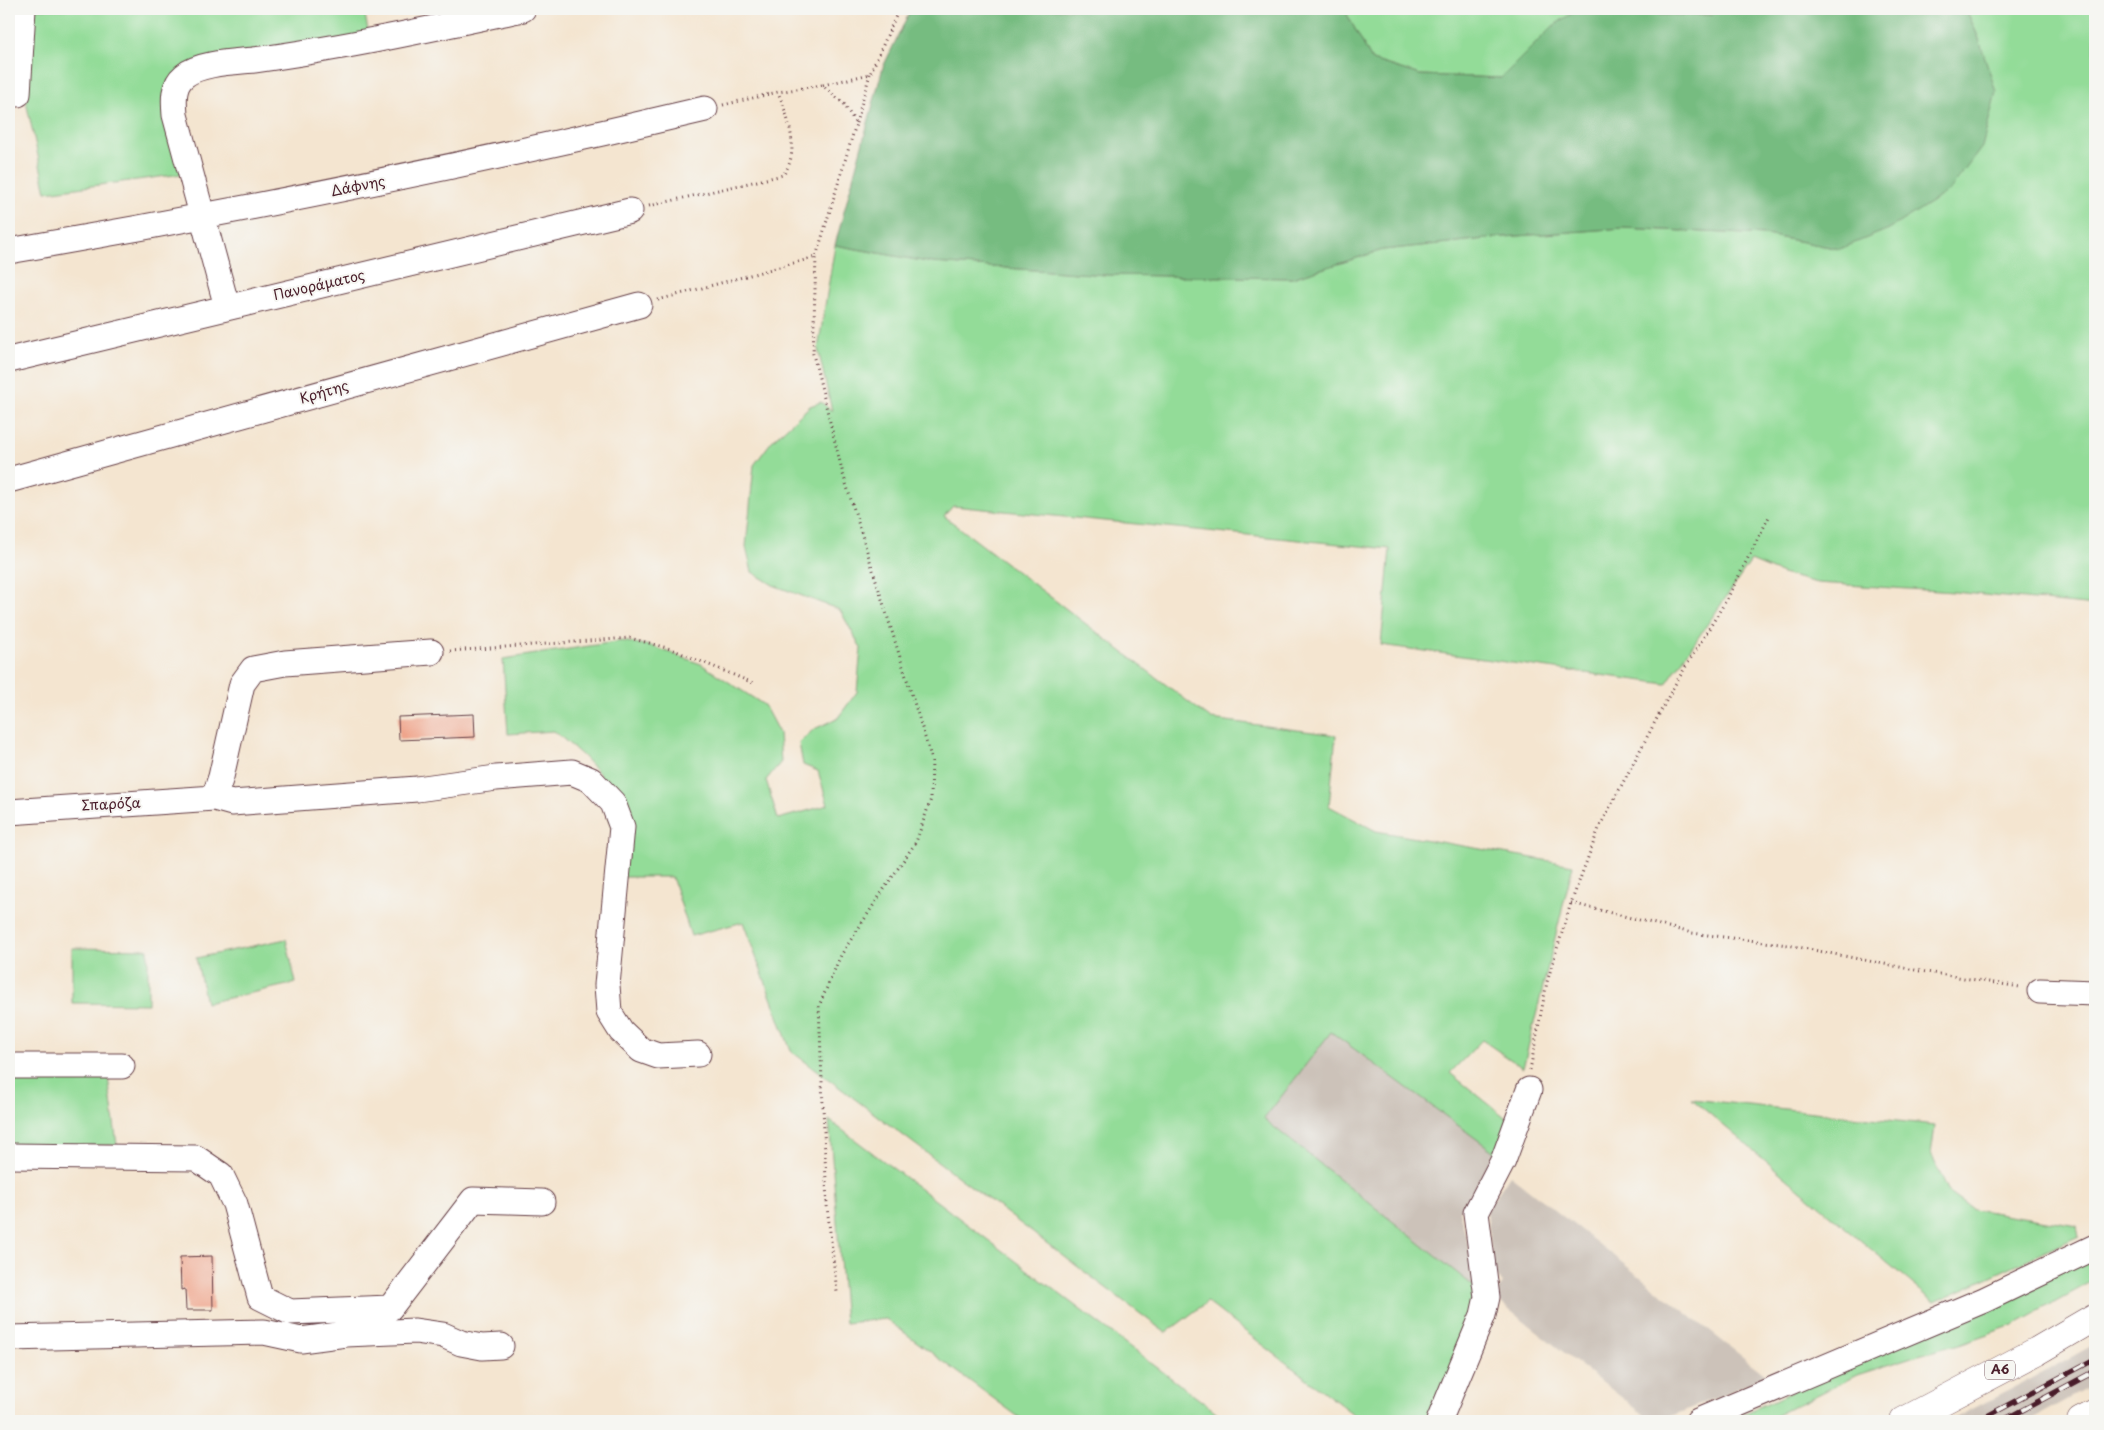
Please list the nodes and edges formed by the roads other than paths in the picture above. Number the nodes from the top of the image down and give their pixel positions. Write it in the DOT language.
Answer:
graph roads {
  1 [pos="23,9"];
  2 [pos="523,9"];
  3 [pos="18,94"];
  4 [pos="705,109"];
  5 [pos="630,210"];
  6 [pos="202,216"];
  7 [pos="9,251"];
  8 [pos="639,306"];
  9 [pos="227,307"];
  10 [pos="9,360"];
  11 [pos="9,480"];
  12 [pos="431,652"];
  13 [pos="214,798"];
  14 [pos="9,812"];
  15 [pos="2040,991"];
  16 [pos="2095,993"];
  17 [pos="698,1054"];
  18 [pos="9,1066"];
  19 [pos="122,1066"];
  20 [pos="1529,1090"];
  21 [pos="9,1156"];
  22 [pos="542,1202"];
  23 [pos="2095,1247"];
  24 [pos="2095,1317"];
  25 [pos="9,1338"];
  26 [pos="501,1346"];
  27 [pos="2095,1414"];
  28 [pos="1439,1421"];
  29 [pos="1698,1421"];
  30 [pos="1904,1421"];
  31 [pos="2082,1421"];
  1 -- 3 [label="street"];
  2 -- 6 [label="street"];
  4 -- 6 [label="street, Δάφνης"];
  5 -- 9 [label="street, Πανοράματος"];
  6 -- 7 [label="street, Δάφνης"];
  6 -- 9 [label="street"];
  8 -- 11 [label="street, Κρήτης"];
  9 -- 10 [label="street, Πανοράματος"];
  12 -- 13 [label="street"];
  13 -- 14 [label="street, Σπαρόζα"];
  13 -- 17 [label="street, Σπαρόζα"];
  15 -- 16 [label="street"];
  18 -- 19 [label="street"];
  20 -- 28 [label="street"];
  21 -- 22 [label="street"];
  23 -- 29 [label="street"];
  24 -- 30 [label="highway, Α6"];
  25 -- 26 [label="street"];
  27 -- 31 [label="highway"];
}
